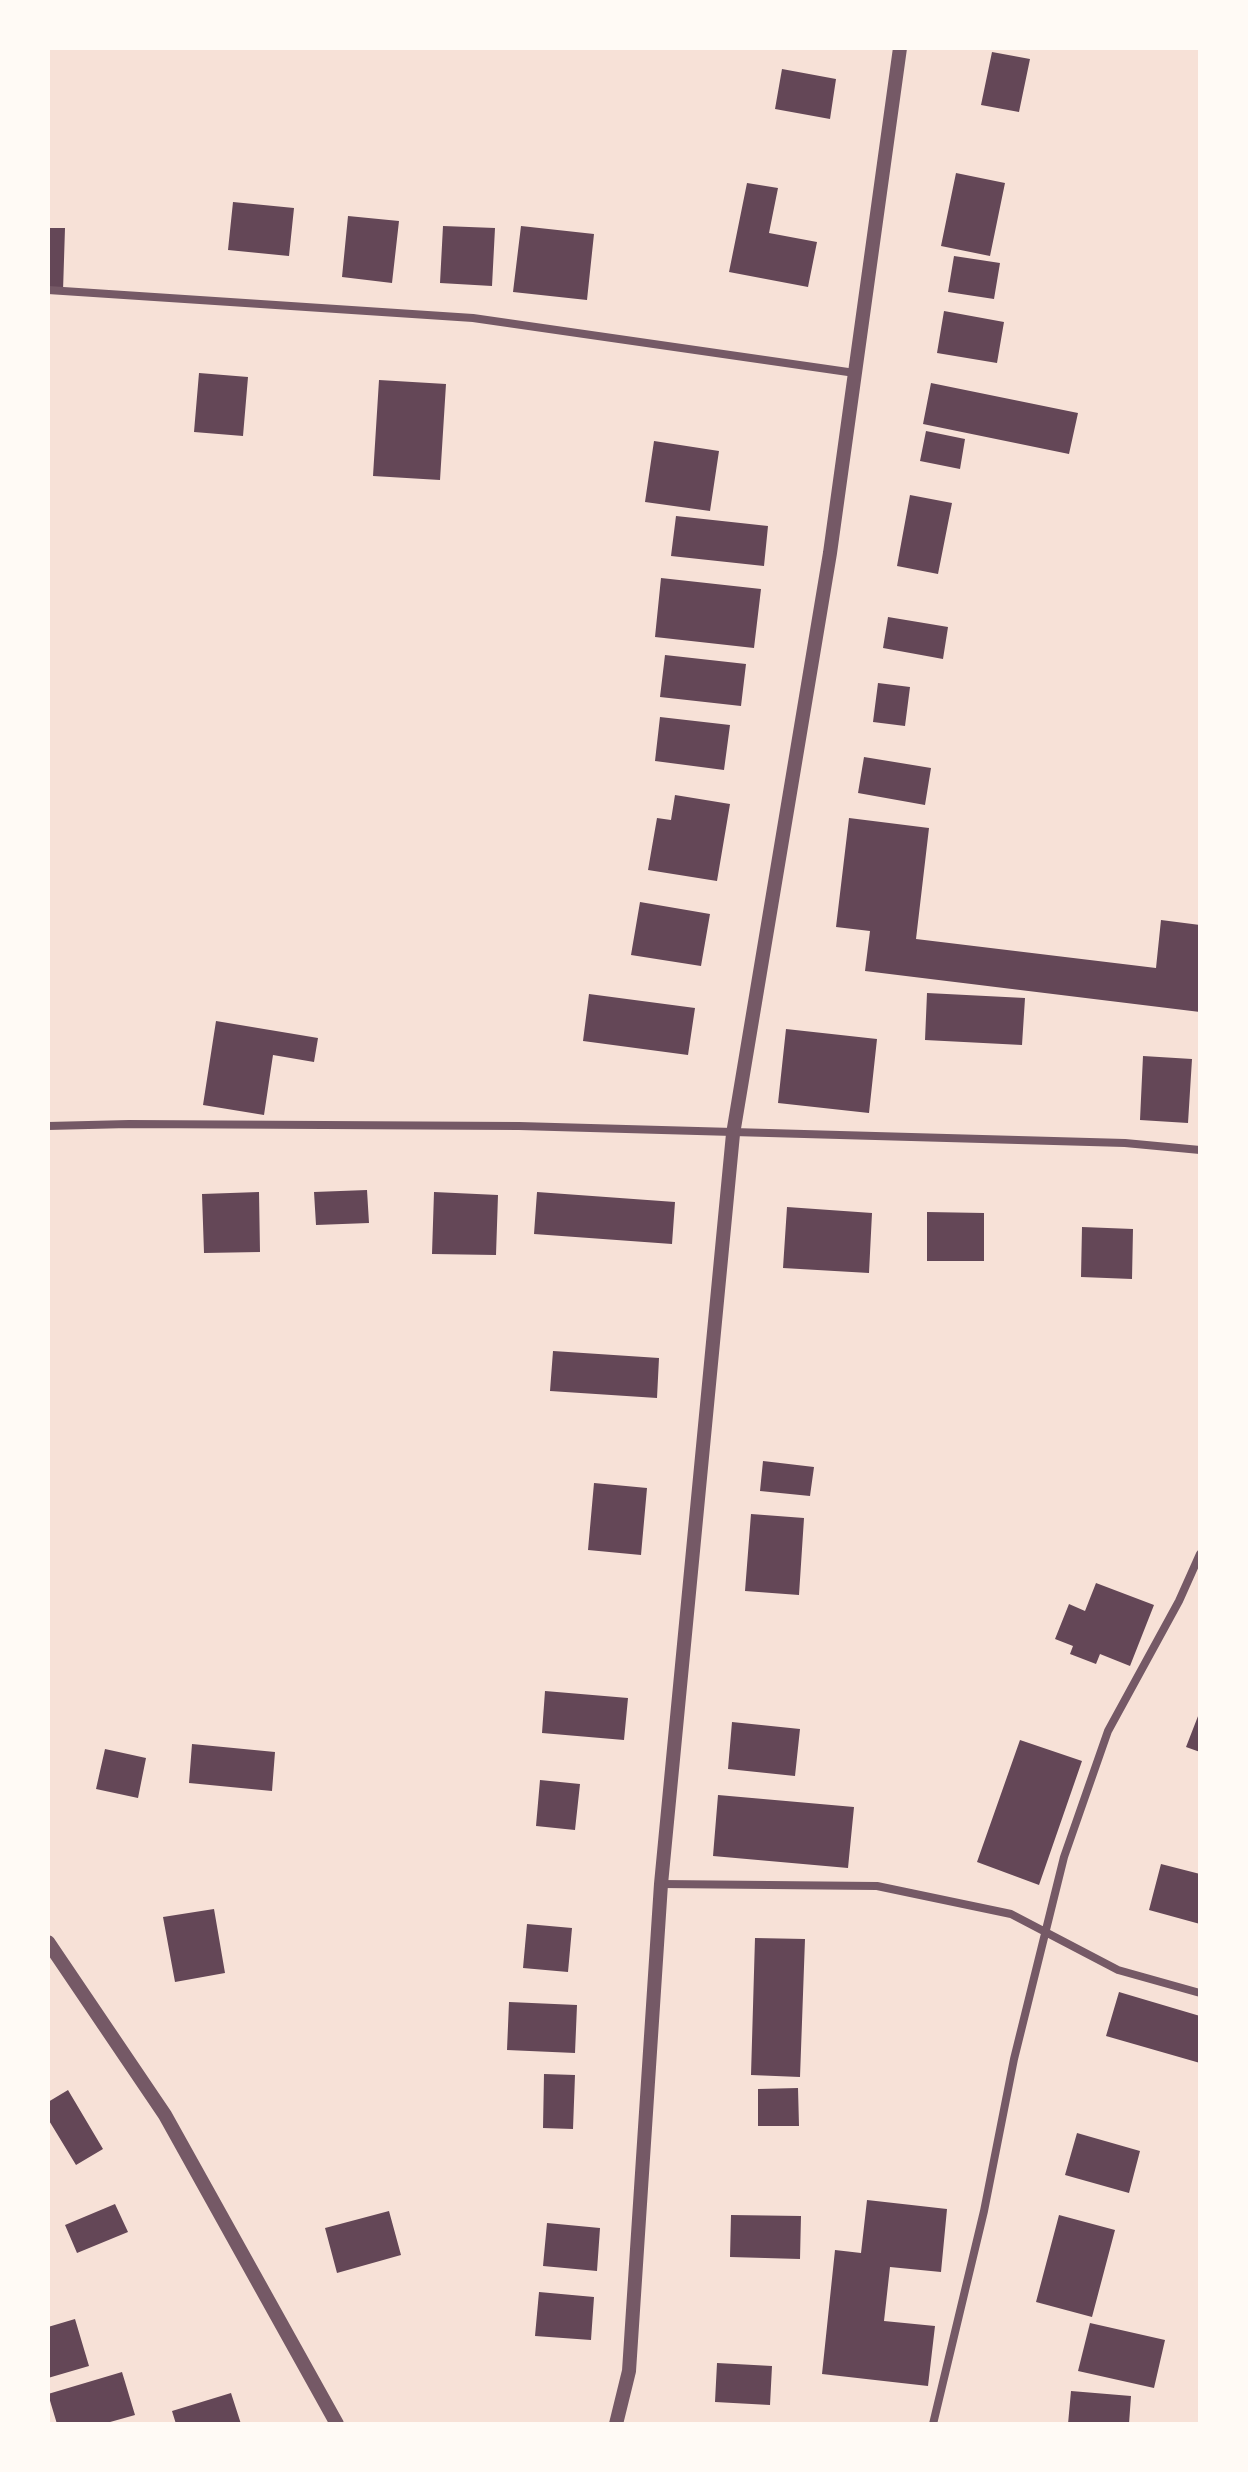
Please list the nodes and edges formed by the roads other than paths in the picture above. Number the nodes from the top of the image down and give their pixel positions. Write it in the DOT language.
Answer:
graph roads {
  1 [pos="900,48"];
  2 [pos="48,290"];
  3 [pos="855,373"];
  4 [pos="48,1126"];
  5 [pos="733,1134"];
  6 [pos="1200,1150"];
  7 [pos="1200,1554"];
  8 [pos="661,1884"];
  9 [pos="1045,1930"];
  10 [pos="48,1942"];
  11 [pos="1200,1993"];
  12 [pos="337,2424"];
  13 [pos="616,2424"];
  14 [pos="933,2424"];
  1 -- 3 [label="street"];
  2 -- 3 [label="street"];
  3 -- 5 [label="street"];
  4 -- 5 [label="street"];
  5 -- 6 [label="street"];
  5 -- 8 [label="street"];
  7 -- 9 [label="street"];
  8 -- 9 [label="street"];
  8 -- 13 [label="street"];
  9 -- 11 [label="street"];
  9 -- 14 [label="street"];
  10 -- 12 [label="street"];
}
